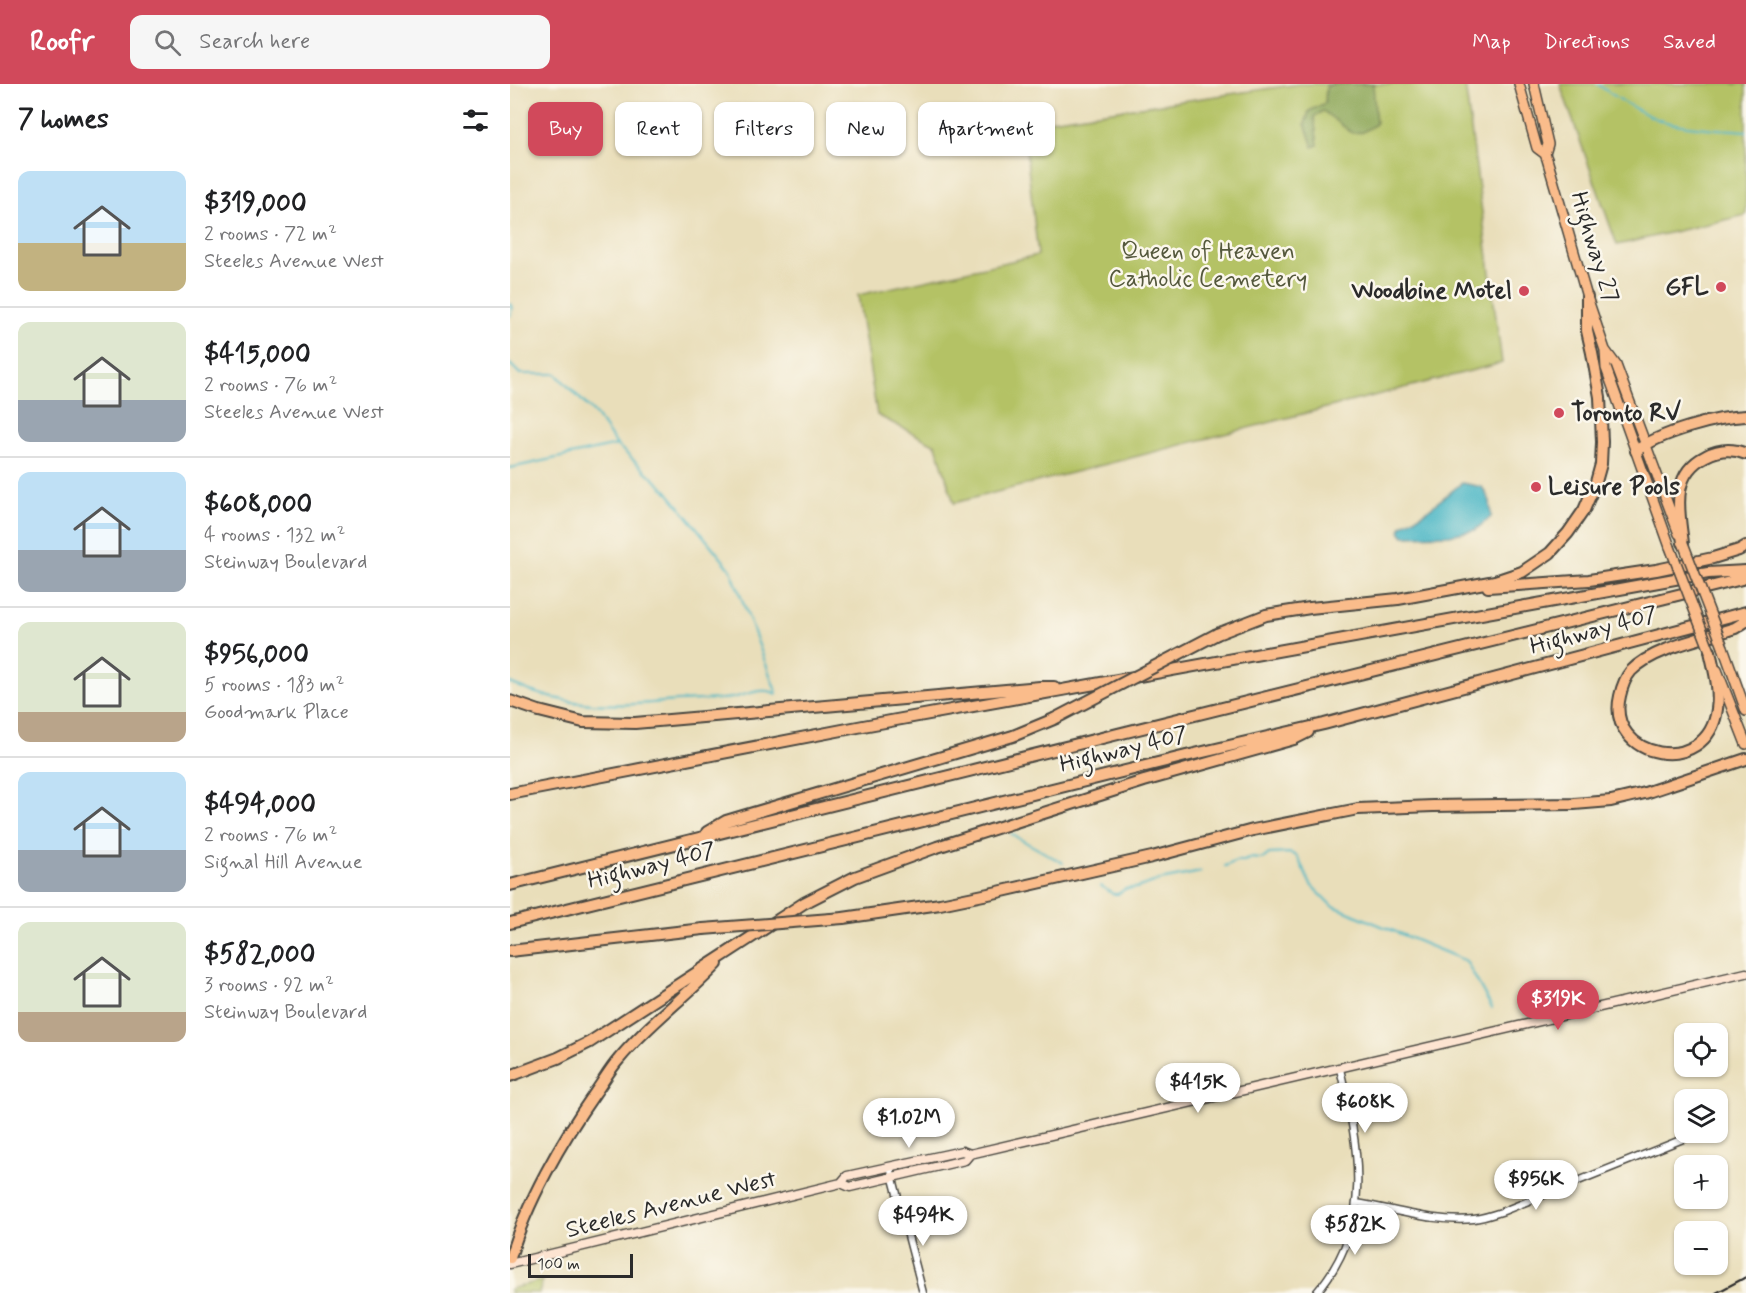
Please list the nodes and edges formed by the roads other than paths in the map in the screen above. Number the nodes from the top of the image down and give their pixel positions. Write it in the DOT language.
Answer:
graph roads {
  1 [pos="1520,84"];
  2 [pos="1534,84"];
  3 [pos="1545,154"];
  4 [pos="1587,297"];
  5 [pos="1605,350"];
  6 [pos="1746,416"];
  7 [pos="1645,444"];
  8 [pos="1636,451"];
  9 [pos="1746,454"];
  10 [pos="1683,543"];
  11 [pos="1746,546"];
  12 [pos="1746,571"];
  13 [pos="1746,578"];
  14 [pos="1458,589"];
  15 [pos="1746,612"];
  16 [pos="1746,621"];
  17 [pos="1710,651"];
  18 [pos="1079,688"];
  19 [pos="510,701"];
  20 [pos="1746,711"];
  21 [pos="1324,724"];
  22 [pos="1746,744"];
  23 [pos="1746,759"];
  24 [pos="510,794"];
  25 [pos="695,839"];
  26 [pos="510,885"];
  27 [pos="510,923"];
  28 [pos="732,949"];
  29 [pos="510,951"];
  30 [pos="1746,973"];
  31 [pos="1340,1069"];
  32 [pos="510,1076"];
  33 [pos="1674,1142"];
  34 [pos="970,1154"];
  35 [pos="890,1167"];
  36 [pos="893,1177"];
  37 [pos="841,1183"];
  38 [pos="1356,1203"];
  39 [pos="510,1258"];
  40 [pos="510,1264"];
  41 [pos="923,1293"];
  42 [pos="1316,1293"];
  1 -- 3 [label="main road, Highway 27"];
  2 -- 3 [label="main road, Highway 27"];
  3 -- 4 [label="main road, Highway 27"];
  4 -- 5 [label="main road, Highway 27"];
  4 -- 14 [label="highway"];
  5 -- 7 [label="main road, Highway 27"];
  5 -- 8 [label="main road, Highway 27"];
  6 -- 7 [label="highway"];
  7 -- 8 [label="highway"];
  7 -- 10 [label="main road, Highway 27"];
  8 -- 17 [label="main road, Highway 27, bridge"];
  9 -- 10 [label="highway"];
  10 -- 20 [label="main road, Highway 27, bridge"];
  11 -- 14 [label="highway"];
  12 -- 18 [label="highway"];
  13 -- 25 [label="highway, Highway 407"];
  14 -- 25 [label="highway, bridge"];
  15 -- 21 [label="highway, Highway 407"];
  16 -- 17 [label="highway"];
  17 -- 22 [label="main road, Highway 27"];
  18 -- 19 [label="highway"];
  18 -- 24 [label="highway"];
  21 -- 27 [label="highway, Highway 407"];
  21 -- 28 [label="highway"];
  23 -- 29 [label="highway, bridge"];
  25 -- 26 [label="highway, Highway 407"];
  28 -- 32 [label="highway"];
  28 -- 39 [label="highway"];
  30 -- 31 [label="main road, Steeles Avenue West"];
  31 -- 34 [label="main road, Steeles Avenue West"];
  31 -- 38 [label="street"];
  33 -- 38 [label="street"];
  34 -- 35 [label="main road, Steeles Avenue West"];
  34 -- 36 [label="main road, Steeles Avenue West"];
  35 -- 36 [label="street"];
  35 -- 37 [label="main road, Steeles Avenue West"];
  36 -- 37 [label="main road, Steeles Avenue West"];
  36 -- 41 [label="street"];
  37 -- 40 [label="main road, Steeles Avenue West"];
  38 -- 42 [label="street"];
}
